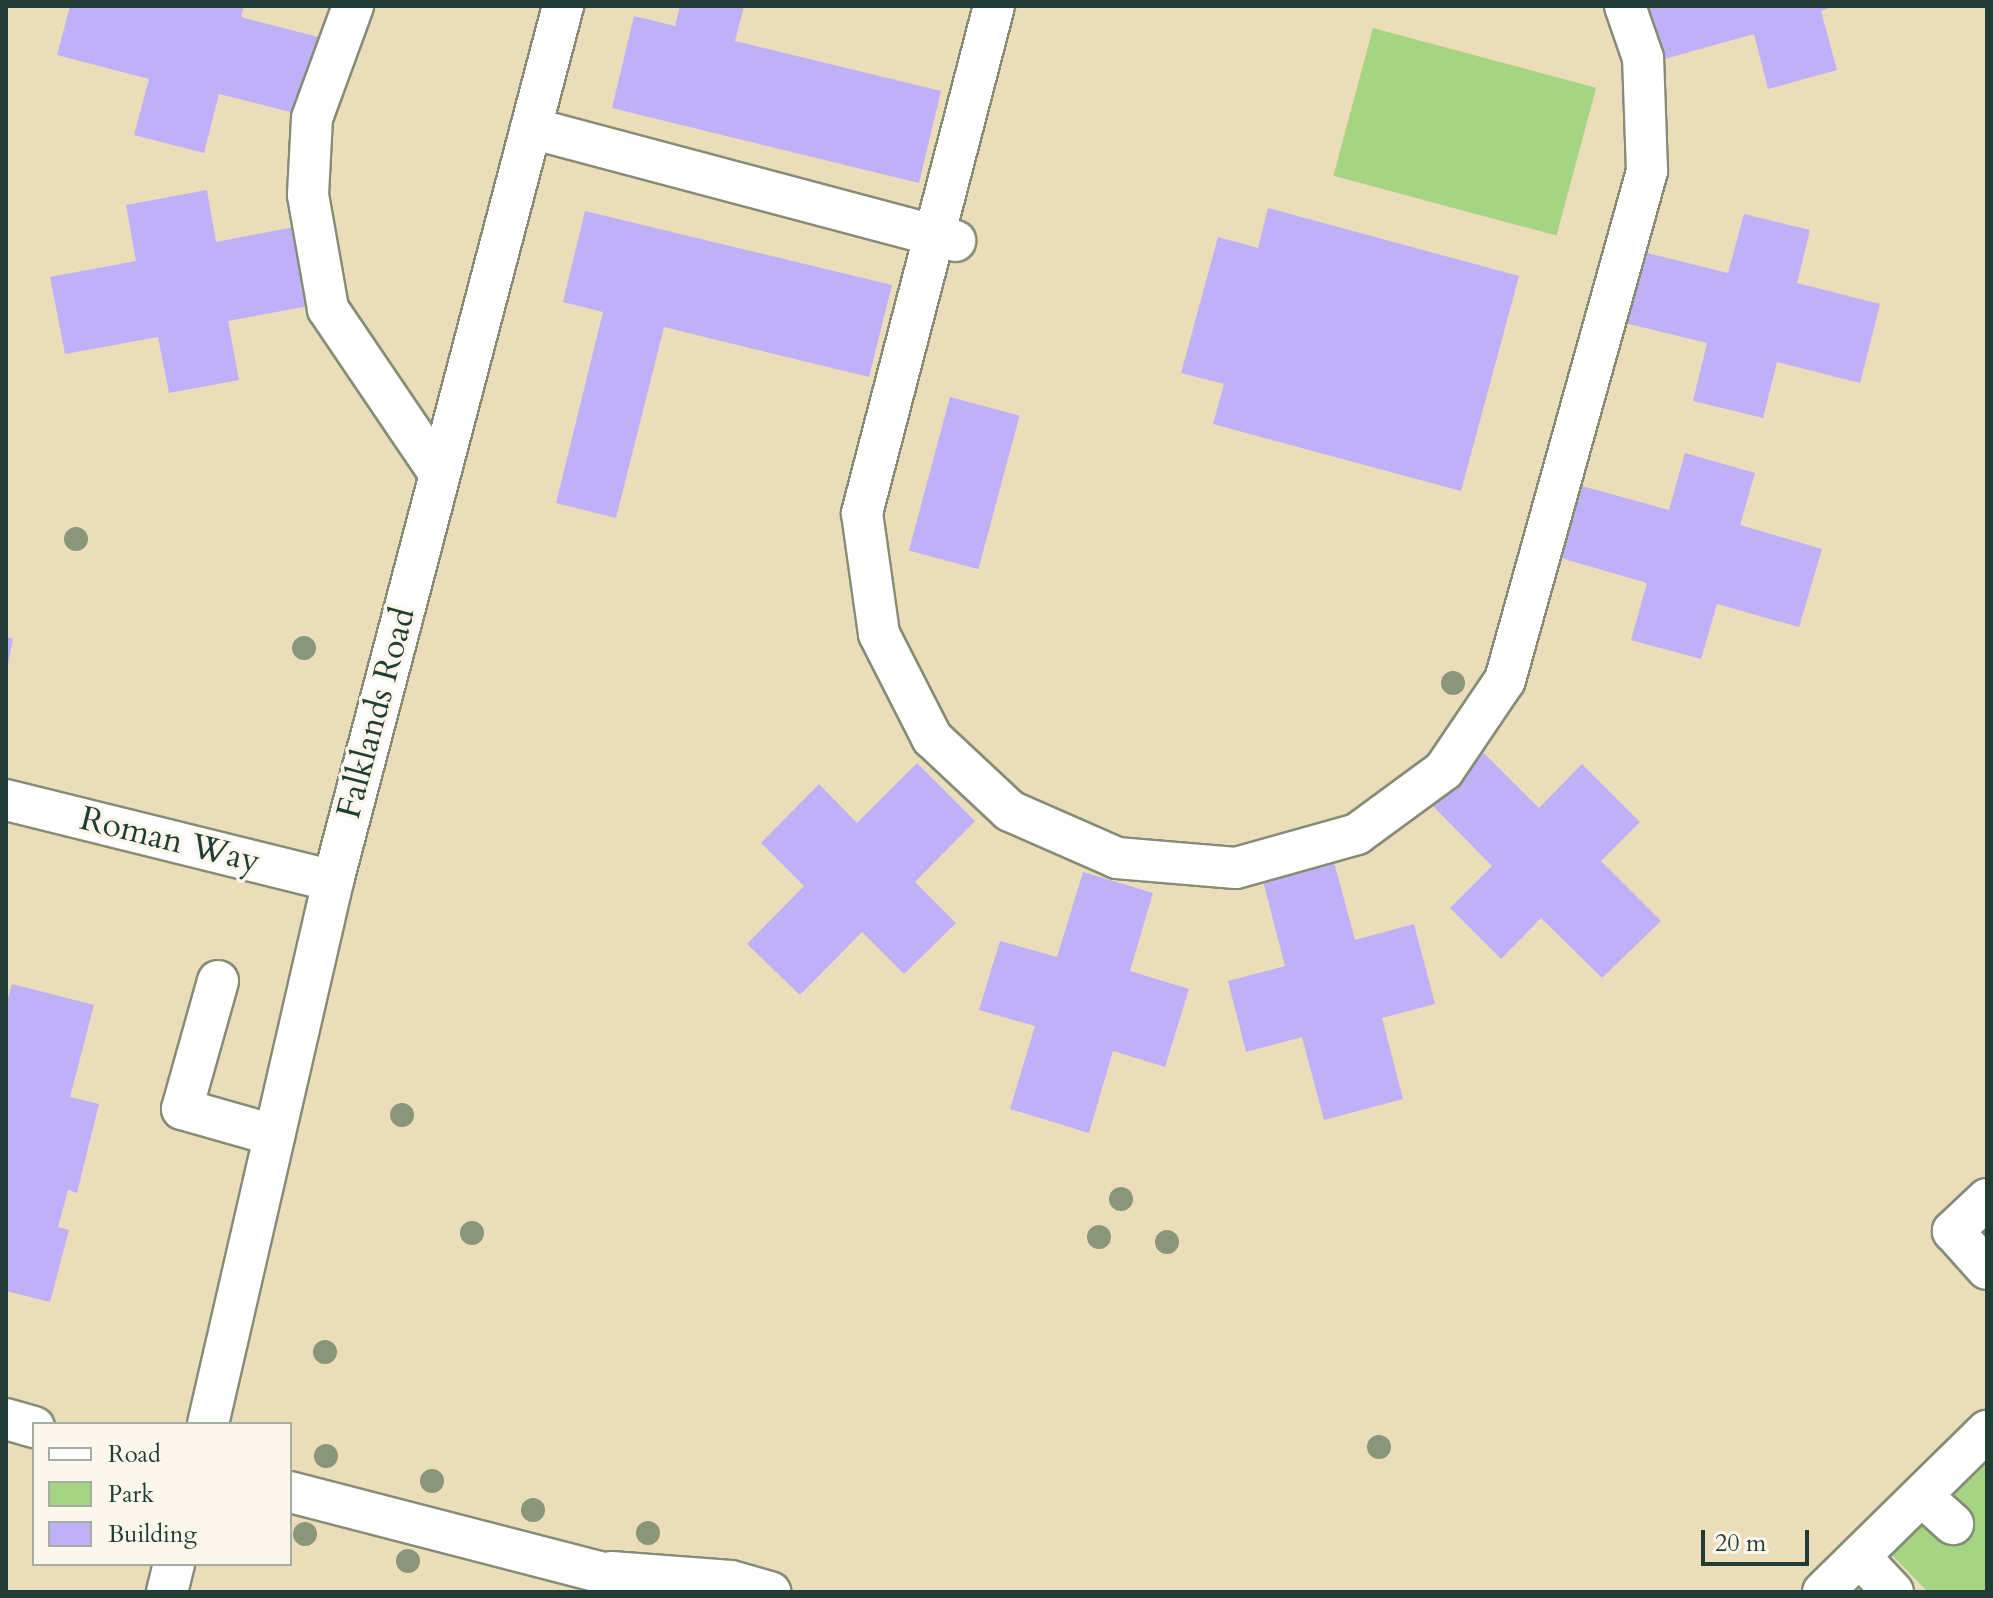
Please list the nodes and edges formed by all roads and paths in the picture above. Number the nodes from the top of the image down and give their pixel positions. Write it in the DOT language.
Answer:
graph roads {
  1 [pos="353,6"];
  2 [pos="563,6"];
  3 [pos="994,6"];
  4 [pos="1625,6"];
  5 [pos="531,128"];
  6 [pos="945,238"];
  7 [pos="439,473"];
  8 [pos="6,800"];
  9 [pos="333,881"];
  10 [pos="218,981"];
  11 [pos="274,1135"];
  12 [pos="1987,1199"];
  13 [pos="1987,1269"];
  14 [pos="222,1365"];
  15 [pos="6,1419"];
  16 [pos="208,1422"];
  17 [pos="227,1422"];
  18 [pos="32,1426"];
  19 [pos="1987,1431"];
  20 [pos="293,1491"];
  21 [pos="1922,1496"];
  22 [pos="1953,1524"];
  23 [pos="1860,1557"];
  24 [pos="174,1566"];
  25 [pos="599,1572"];
  26 [pos="167,1592"];
  27 [pos="645,1592"];
  28 [pos="770,1592"];
  29 [pos="1823,1592"];
  30 [pos="1893,1592"];
  1 -- 7 [label="street"];
  2 -- 5 [label="street, Falklands Road"];
  3 -- 6 [label="street"];
  4 -- 6 [label="street"];
  5 -- 6 [label="street"];
  5 -- 7 [label="street, Falklands Road"];
  7 -- 9 [label="street, Falklands Road"];
  8 -- 9 [label="street, Roman Way"];
  9 -- 11 [label="street, Falklands Road"];
  10 -- 11 [label="street"];
  11 -- 14 [label="street, Falklands Road"];
  12 -- 13 [label="street"];
  14 -- 16 [label="street, Falklands Road"];
  14 -- 17 [label="street"];
  15 -- 18 [label="street"];
  19 -- 21 [label="street"];
  20 -- 25 [label="street"];
  21 -- 22 [label="street"];
  21 -- 23 [label="street"];
  23 -- 29 [label="street"];
  23 -- 30 [label="street"];
  24 -- 26 [label="street"];
  25 -- 27 [label="street"];
  25 -- 28 [label="street"];
}
